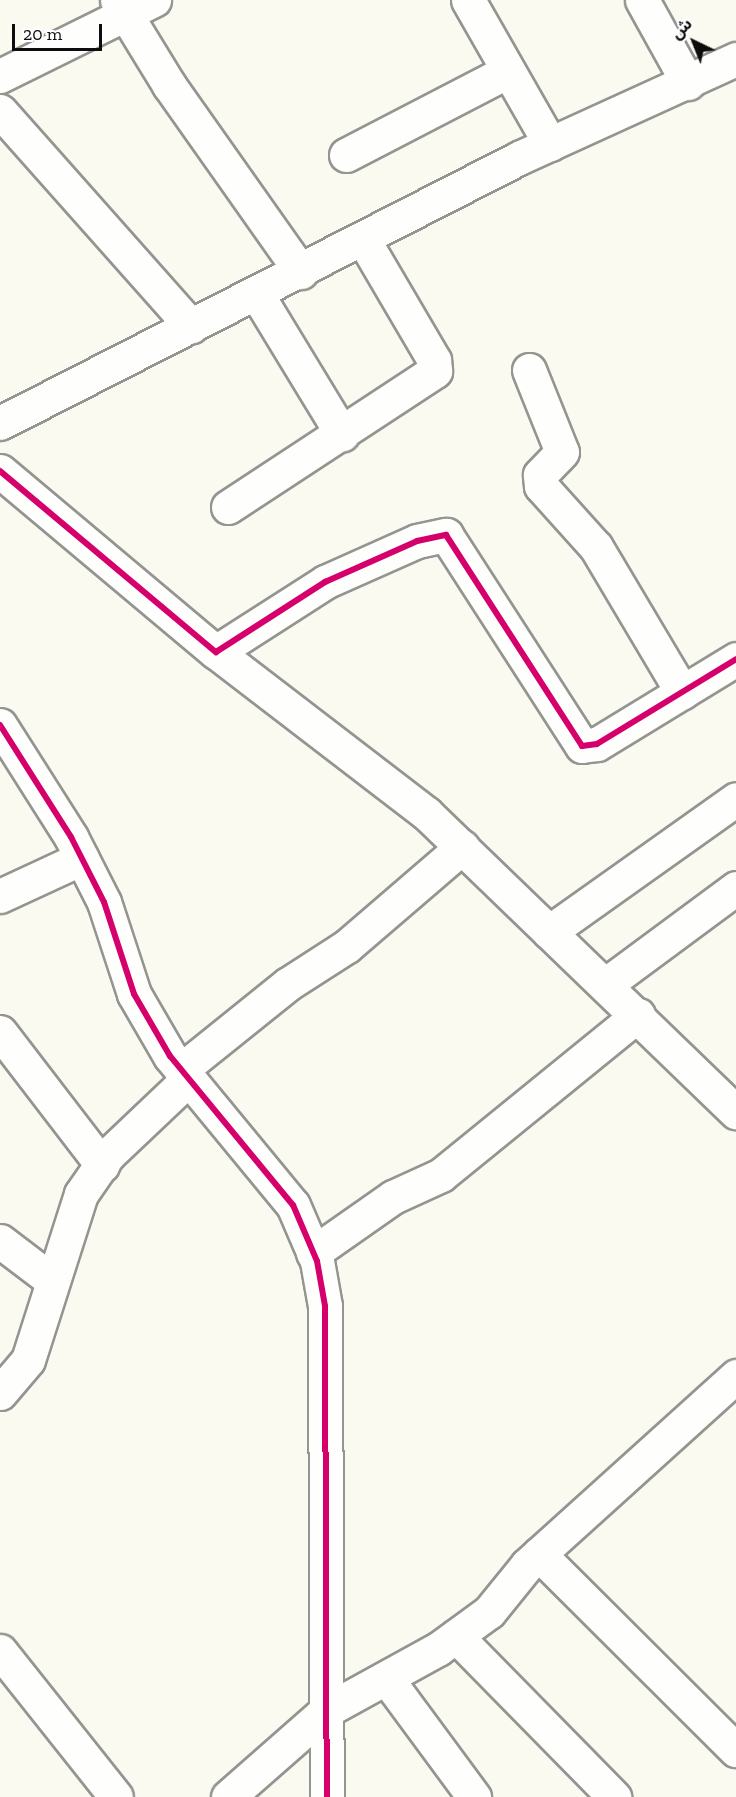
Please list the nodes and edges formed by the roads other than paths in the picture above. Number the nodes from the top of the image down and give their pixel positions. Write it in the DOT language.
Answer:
graph roads {
  1 [pos="468,0"];
  2 [pos="642,0"];
  3 [pos="133,5"];
  4 [pos="736,59"];
  5 [pos="508,71"];
  6 [pos="0,76"];
  7 [pos="688,83"];
  8 [pos="0,111"];
  9 [pos="550,144"];
  10 [pos="346,155"];
  11 [pos="363,239"];
  12 [pos="301,272"];
  13 [pos="258,296"];
  14 [pos="191,326"];
  15 [pos="529,370"];
  16 [pos="0,423"];
  17 [pos="342,434"];
  18 [pos="0,471"];
  19 [pos="228,507"];
  20 [pos="216,652"];
  21 [pos="736,659"];
  22 [pos="682,692"];
  23 [pos="0,725"];
  24 [pos="736,799"];
  25 [pos="462,847"];
  26 [pos="82,858"];
  27 [pos="736,888"];
  28 [pos="0,896"];
  29 [pos="549,932"];
  30 [pos="605,985"];
  31 [pos="638,1015"];
  32 [pos="0,1032"];
  33 [pos="184,1075"];
  34 [pos="736,1112"];
  35 [pos="102,1165"];
  36 [pos="0,1241"];
  37 [pos="313,1253"];
  38 [pos="50,1279"];
  39 [pos="736,1376"];
  40 [pos="0,1393"];
  41 [pos="539,1554"];
  42 [pos="456,1636"];
  43 [pos="0,1651"];
  44 [pos="387,1679"];
  45 [pos="327,1710"];
  46 [pos="736,1750"];
  47 [pos="116,1797"];
  48 [pos="228,1797"];
  49 [pos="327,1797"];
  50 [pos="474,1797"];
  51 [pos="614,1797"];
  1 -- 5 [label="street"];
  2 -- 7 [label="street"];
  3 -- 6 [label="street"];
  3 -- 12 [label="street"];
  4 -- 7 [label="street"];
  5 -- 9 [label="street"];
  5 -- 10 [label="street"];
  7 -- 9 [label="street"];
  8 -- 14 [label="street"];
  9 -- 11 [label="street"];
  11 -- 12 [label="street"];
  11 -- 17 [label="street"];
  12 -- 13 [label="street"];
  13 -- 14 [label="street"];
  13 -- 17 [label="street"];
  14 -- 16 [label="street"];
  15 -- 22 [label="street"];
  17 -- 19 [label="street"];
  18 -- 20 [label="street"];
  20 -- 22 [label="street"];
  20 -- 25 [label="street"];
  21 -- 22 [label="street"];
  23 -- 26 [label="street"];
  24 -- 29 [label="street"];
  25 -- 29 [label="street"];
  25 -- 33 [label="street"];
  26 -- 28 [label="street"];
  26 -- 33 [label="street"];
  27 -- 30 [label="street"];
  29 -- 30 [label="street"];
  30 -- 31 [label="street"];
  31 -- 34 [label="street"];
  31 -- 37 [label="street"];
  32 -- 35 [label="street"];
  33 -- 35 [label="street"];
  33 -- 37 [label="street"];
  35 -- 38 [label="street"];
  36 -- 38 [label="street"];
  37 -- 45 [label="street"];
  38 -- 40 [label="street"];
  39 -- 41 [label="street"];
  41 -- 42 [label="street"];
  41 -- 46 [label="street"];
  42 -- 44 [label="street"];
  42 -- 51 [label="street"];
  43 -- 47 [label="street"];
  44 -- 45 [label="street"];
  44 -- 50 [label="street"];
  45 -- 48 [label="street"];
  45 -- 49 [label="street"];
}
